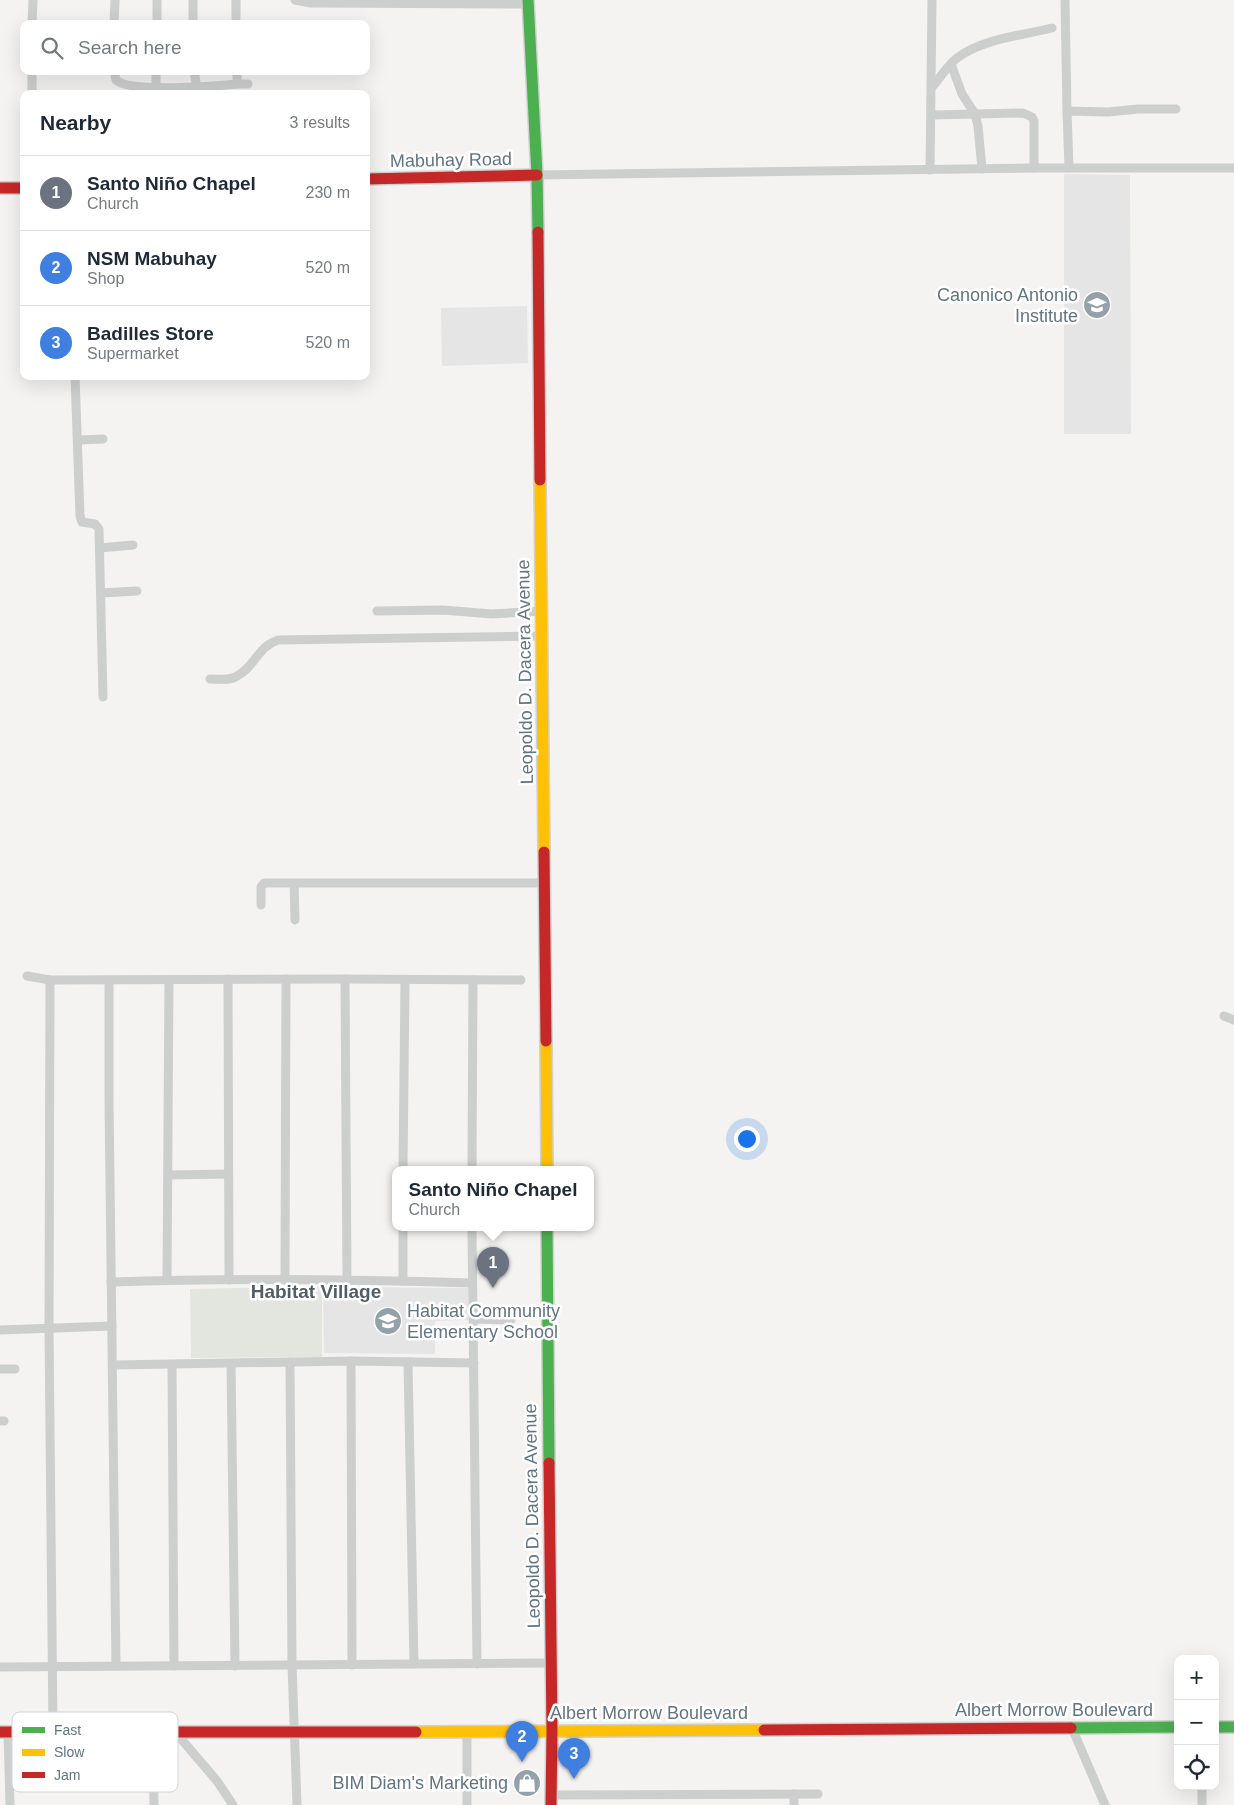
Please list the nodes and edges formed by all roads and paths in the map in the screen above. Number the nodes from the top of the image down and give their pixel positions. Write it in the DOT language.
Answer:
graph roads {
  1 [pos="32,0"];
  2 [pos="115,0"];
  3 [pos="157,0"];
  4 [pos="193,0"];
  5 [pos="236,0"];
  6 [pos="295,0"];
  7 [pos="932,0"];
  8 [pos="1065,0"];
  9 [pos="408,1"];
  10 [pos="528,2"];
  11 [pos="32,20"];
  12 [pos="114,20"];
  13 [pos="157,20"];
  14 [pos="193,20"];
  15 [pos="236,20"];
  16 [pos="1052,28"];
  17 [pos="951,64"];
  18 [pos="32,75"];
  19 [pos="115,75"];
  20 [pos="156,75"];
  21 [pos="193,75"];
  22 [pos="195,75"];
  23 [pos="236,75"];
  24 [pos="237,84"];
  25 [pos="248,84"];
  26 [pos="156,87"];
  27 [pos="932,87"];
  28 [pos="32,90"];
  29 [pos="188,90"];
  30 [pos="198,90"];
  31 [pos="1176,109"];
  32 [pos="1067,111"];
  33 [pos="975,114"];
  34 [pos="932,115"];
  35 [pos="1034,168"];
  36 [pos="1069,168"];
  37 [pos="1234,168"];
  38 [pos="982,169"];
  39 [pos="930,170"];
  40 [pos="537,175"];
  41 [pos="370,179"];
  42 [pos="0,188"];
  43 [pos="20,188"];
  44 [pos="75,380"];
  45 [pos="103,439"];
  46 [pos="78,440"];
  47 [pos="133,545"];
  48 [pos="100,548"];
  49 [pos="137,591"];
  50 [pos="101,593"];
  51 [pos="377,611"];
  52 [pos="542,611"];
  53 [pos="542,636"];
  54 [pos="210,679"];
  55 [pos="103,698"];
  56 [pos="545,883"];
  57 [pos="294,884"];
  58 [pos="260,905"];
  59 [pos="295,920"];
  60 [pos="27,976"];
  61 [pos="228,979"];
  62 [pos="286,979"];
  63 [pos="345,979"];
  64 [pos="50,980"];
  65 [pos="109,980"];
  66 [pos="168,980"];
  67 [pos="472,980"];
  68 [pos="521,980"];
  69 [pos="404,981"];
  70 [pos="1224,1016"];
  71 [pos="1234,1020"];
  72 [pos="404,1166"];
  73 [pos="472,1166"];
  74 [pos="547,1166"];
  75 [pos="228,1174"];
  76 [pos="168,1175"];
  77 [pos="403,1231"];
  78 [pos="472,1231"];
  79 [pos="547,1231"];
  80 [pos="167,1280"];
  81 [pos="229,1280"];
  82 [pos="285,1280"];
  83 [pos="347,1281"];
  84 [pos="403,1281"];
  85 [pos="111,1282"];
  86 [pos="472,1283"];
  87 [pos="474,1319"];
  88 [pos="511,1320"];
  89 [pos="112,1326"];
  90 [pos="49,1329"];
  91 [pos="0,1330"];
  92 [pos="351,1361"];
  93 [pos="290,1362"];
  94 [pos="408,1362"];
  95 [pos="474,1363"];
  96 [pos="231,1364"];
  97 [pos="113,1365"];
  98 [pos="172,1365"];
  99 [pos="0,1369"];
  100 [pos="15,1369"];
  101 [pos="551,1663"];
  102 [pos="414,1664"];
  103 [pos="478,1664"];
  104 [pos="292,1665"];
  105 [pos="352,1665"];
  106 [pos="116,1666"];
  107 [pos="174,1666"];
  108 [pos="234,1666"];
  109 [pos="0,1667"];
  110 [pos="52,1667"];
  111 [pos="53,1712"];
  112 [pos="1234,1726"];
  113 [pos="1174,1727"];
  114 [pos="1219,1727"];
  115 [pos="1072,1728"];
  116 [pos="552,1731"];
  117 [pos="4,1732"];
  118 [pos="178,1732"];
  119 [pos="294,1732"];
  120 [pos="467,1732"];
  121 [pos="178,1734"];
  122 [pos="1202,1790"];
  123 [pos="154,1792"];
  124 [pos="794,1794"];
  125 [pos="818,1794"];
  126 [pos="551,1800"];
  127 [pos="614,1800"];
  128 [pos="10,1805"];
  129 [pos="154,1805"];
  130 [pos="233,1805"];
  131 [pos="297,1805"];
  132 [pos="467,1805"];
  133 [pos="794,1805"];
  134 [pos="1105,1805"];
  135 [pos="1202,1805"];
  1 -- 11 [label="street"];
  2 -- 12 [label="street"];
  3 -- 13 [label="street"];
  4 -- 14 [label="street"];
  5 -- 15 [label="street"];
  6 -- 9 [label="street"];
  7 -- 27 [label="street"];
  8 -- 32 [label="street"];
  9 -- 10 [label="street"];
  10 -- 40 [label="main road, Leopoldo D. Dacera Avenue"];
  16 -- 17 [label="street"];
  17 -- 27 [label="street"];
  17 -- 33 [label="street"];
  18 -- 28 [label="street"];
  19 -- 26 [label="street"];
  20 -- 26 [label="street"];
  21 -- 29 [label="street"];
  22 -- 30 [label="street"];
  23 -- 24 [label="street"];
  24 -- 25 [label="street"];
  24 -- 30 [label="street"];
  26 -- 29 [label="street"];
  27 -- 34 [label="street"];
  29 -- 30 [label="street"];
  31 -- 32 [label="street"];
  32 -- 36 [label="street"];
  33 -- 34 [label="street"];
  33 -- 35 [label="street"];
  33 -- 38 [label="street"];
  34 -- 39 [label="street"];
  35 -- 36 [label="street"];
  35 -- 38 [label="street"];
  36 -- 37 [label="street"];
  38 -- 39 [label="street"];
  39 -- 40 [label="street"];
  40 -- 41 [label="main road, Mabuhay Road"];
  40 -- 52 [label="main road, Leopoldo D. Dacera Avenue"];
  42 -- 43 [label="main road"];
  44 -- 46 [label="street"];
  45 -- 46 [label="street"];
  46 -- 48 [label="street"];
  47 -- 48 [label="street"];
  48 -- 50 [label="street"];
  49 -- 50 [label="street"];
  50 -- 55 [label="street"];
  51 -- 52 [label="street"];
  52 -- 53 [label="main road, Leopoldo D. Dacera Avenue"];
  53 -- 54 [label="street"];
  53 -- 56 [label="main road, Leopoldo D. Dacera Avenue"];
  56 -- 57 [label="street"];
  56 -- 74 [label="main road, Leopoldo D. Dacera Avenue"];
  57 -- 58 [label="street"];
  57 -- 59 [label="street"];
  60 -- 64 [label="street"];
  61 -- 62 [label="street"];
  61 -- 66 [label="street"];
  61 -- 75 [label="street"];
  62 -- 63 [label="street"];
  62 -- 82 [label="street"];
  63 -- 69 [label="street"];
  63 -- 83 [label="street"];
  64 -- 65 [label="street"];
  64 -- 90 [label="street"];
  65 -- 66 [label="street"];
  65 -- 85 [label="street"];
  66 -- 76 [label="street"];
  67 -- 68 [label="street"];
  67 -- 69 [label="street"];
  67 -- 73 [label="street"];
  69 -- 72 [label="street"];
  70 -- 71 [label="street"];
  75 -- 76 [label="street"];
  75 -- 81 [label="street"];
  76 -- 80 [label="street"];
  77 -- 84 [label="street"];
  78 -- 86 [label="street"];
  79 -- 101 [label="main road, Leopoldo D. Dacera Avenue"];
  80 -- 81 [label="street"];
  80 -- 85 [label="street"];
  81 -- 82 [label="street"];
  82 -- 83 [label="street"];
  83 -- 84 [label="street"];
  84 -- 86 [label="street"];
  85 -- 89 [label="street"];
  86 -- 87 [label="street"];
  87 -- 88 [label="street"];
  87 -- 95 [label="street"];
  89 -- 90 [label="street"];
  89 -- 97 [label="street"];
  90 -- 91 [label="street"];
  90 -- 110 [label="street"];
  92 -- 93 [label="street"];
  92 -- 94 [label="street"];
  92 -- 105 [label="street"];
  93 -- 96 [label="street"];
  93 -- 104 [label="street"];
  94 -- 95 [label="street"];
  94 -- 102 [label="street"];
  95 -- 103 [label="street"];
  96 -- 98 [label="street"];
  96 -- 108 [label="street"];
  97 -- 98 [label="street"];
  97 -- 106 [label="street"];
  98 -- 107 [label="street"];
  99 -- 100 [label="street"];
  101 -- 103 [label="street"];
  101 -- 116 [label="main road, Leopoldo D. Dacera Avenue"];
  102 -- 103 [label="street"];
  102 -- 105 [label="street"];
  104 -- 105 [label="street"];
  104 -- 108 [label="street"];
  104 -- 119 [label="street"];
  106 -- 107 [label="street"];
  106 -- 110 [label="street"];
  107 -- 108 [label="street"];
  109 -- 110 [label="street"];
  110 -- 111 [label="street"];
  112 -- 114 [label="main road"];
  113 -- 115 [label="main road, Albert Morrow Boulevard"];
  115 -- 116 [label="main road, Albert Morrow Boulevard"];
  115 -- 134 [label="street"];
  116 -- 120 [label="main road, Albert Morrow Boulevard"];
  116 -- 126 [label="main road, Leopoldo D. Dacera Avenue"];
  117 -- 128 [label="street"];
  118 -- 119 [label="main road, Albert Morrow Boulevard"];
  119 -- 120 [label="main road, Albert Morrow Boulevard"];
  119 -- 131 [label="street"];
  120 -- 132 [label="street"];
  121 -- 130 [label="street"];
  122 -- 135 [label="street"];
  123 -- 129 [label="street"];
  124 -- 125 [label="street"];
  124 -- 127 [label="street"];
  124 -- 133 [label="street"];
  126 -- 127 [label="street"];
}
